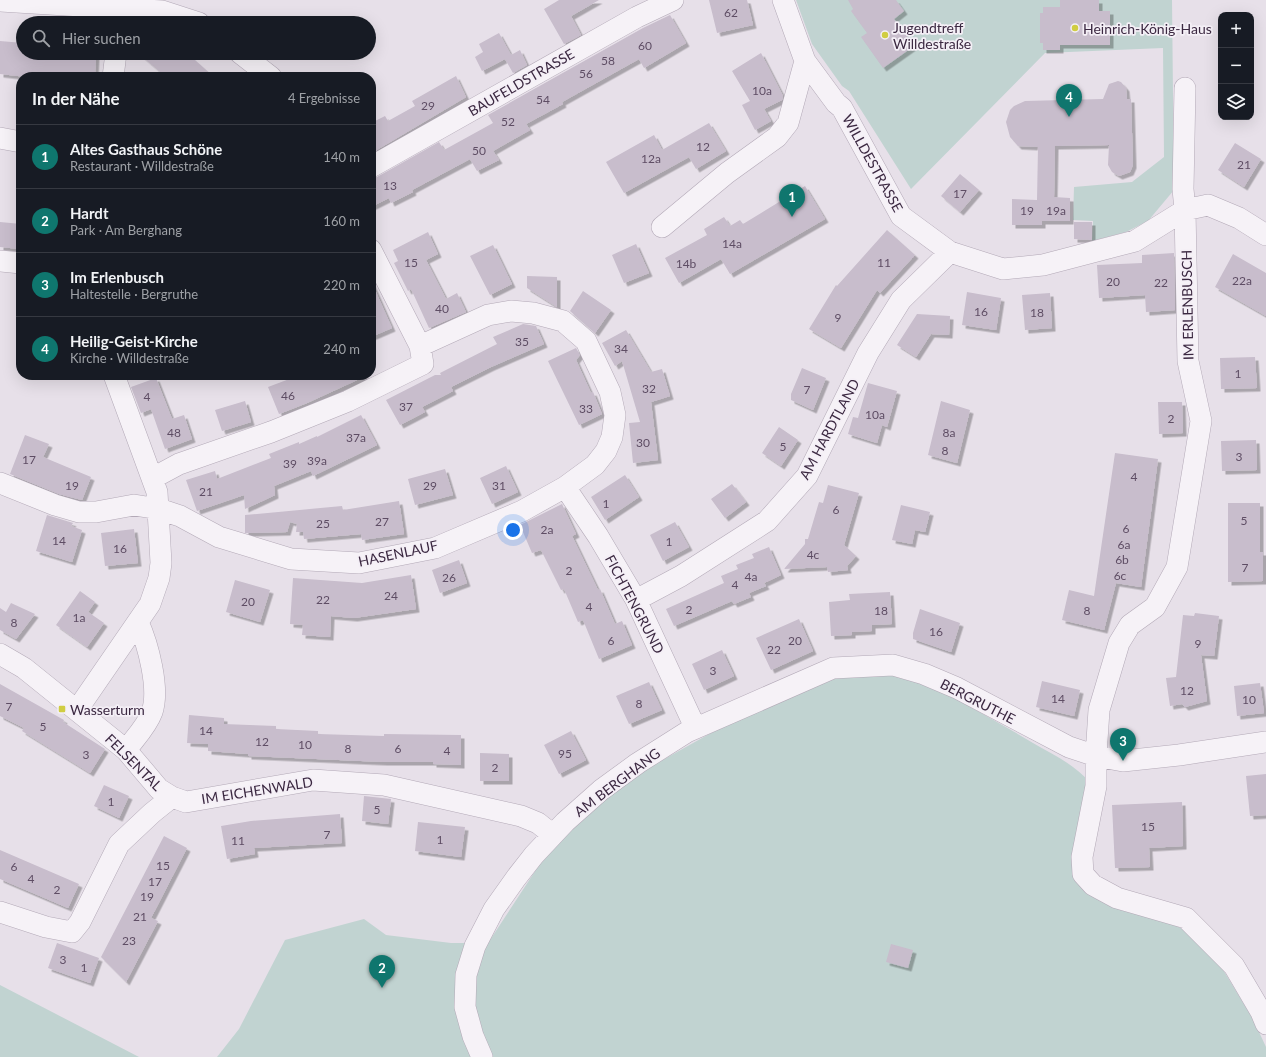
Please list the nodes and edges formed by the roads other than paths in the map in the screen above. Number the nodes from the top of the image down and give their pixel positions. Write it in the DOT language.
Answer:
graph roads {
  1 [pos="673,0"];
  2 [pos="783,0"];
  3 [pos="0,1"];
  4 [pos="121,10"];
  5 [pos="177,16"];
  6 [pos="115,60"];
  7 [pos="249,60"];
  8 [pos="806,62"];
  9 [pos="114,72"];
  10 [pos="265,72"];
  11 [pos="1185,88"];
  12 [pos="0,138"];
  13 [pos="16,141"];
  14 [pos="376,164"];
  15 [pos="1186,210"];
  16 [pos="662,227"];
  17 [pos="1266,235"];
  18 [pos="950,252"];
  19 [pos="376,260"];
  20 [pos="0,261"];
  21 [pos="16,263"];
  22 [pos="420,346"];
  23 [pos="116,380"];
  24 [pos="153,478"];
  25 [pos="0,483"];
  26 [pos="566,487"];
  27 [pos="159,509"];
  28 [pos="636,600"];
  29 [pos="138,622"];
  30 [pos="4,662"];
  31 [pos="77,710"];
  32 [pos="695,727"];
  33 [pos="1266,742"];
  34 [pos="126,750"];
  35 [pos="1096,756"];
  36 [pos="172,797"];
  37 [pos="553,835"];
  38 [pos="0,912"];
  39 [pos="1266,1024"];
  40 [pos="482,1057"];
  1 -- 14 [label="street, BAUFELDSTRASSE"];
  2 -- 8 [label="street, WILLDESTRASSE"];
  3 -- 4 [label="street"];
  4 -- 5 [label="street"];
  6 -- 9 [label="street"];
  7 -- 10 [label="street"];
  8 -- 16 [label="street"];
  8 -- 18 [label="street, WILLDESTRASSE"];
  11 -- 15 [label="street, IM ERLENBUSCH"];
  12 -- 13 [label="street"];
  15 -- 17 [label="street, WILLDESTRASSE"];
  15 -- 18 [label="street, WILLDESTRASSE"];
  15 -- 35 [label="street, IM ERLENBUSCH"];
  18 -- 28 [label="street, AM HARDTLAND"];
  19 -- 22 [label="street"];
  20 -- 21 [label="street"];
  22 -- 24 [label="street"];
  22 -- 26 [label="street, HASENLAUF"];
  23 -- 24 [label="street"];
  24 -- 27 [label="street"];
  25 -- 27 [label="street, HASENLAUF"];
  26 -- 27 [label="street, HASENLAUF"];
  26 -- 28 [label="street, FICHTENGRUND"];
  27 -- 29 [label="street"];
  28 -- 32 [label="street, FICHTENGRUND"];
  29 -- 31 [label="street"];
  29 -- 34 [label="street"];
  30 -- 31 [label="street, FELSENTAL"];
  31 -- 34 [label="street, FELSENTAL"];
  32 -- 35 [label="street, BERGRUTHE"];
  32 -- 37 [label="street, AM BERGHANG"];
  33 -- 35 [label="street, BERGRUTHE"];
  34 -- 36 [label="street, FELSENTAL"];
  35 -- 39 [label="street, IM ERLENBUSCH"];
  36 -- 37 [label="street, IM EICHENWALD"];
  36 -- 38 [label="street"];
  37 -- 40 [label="street, AM BERGHANG"];
}
